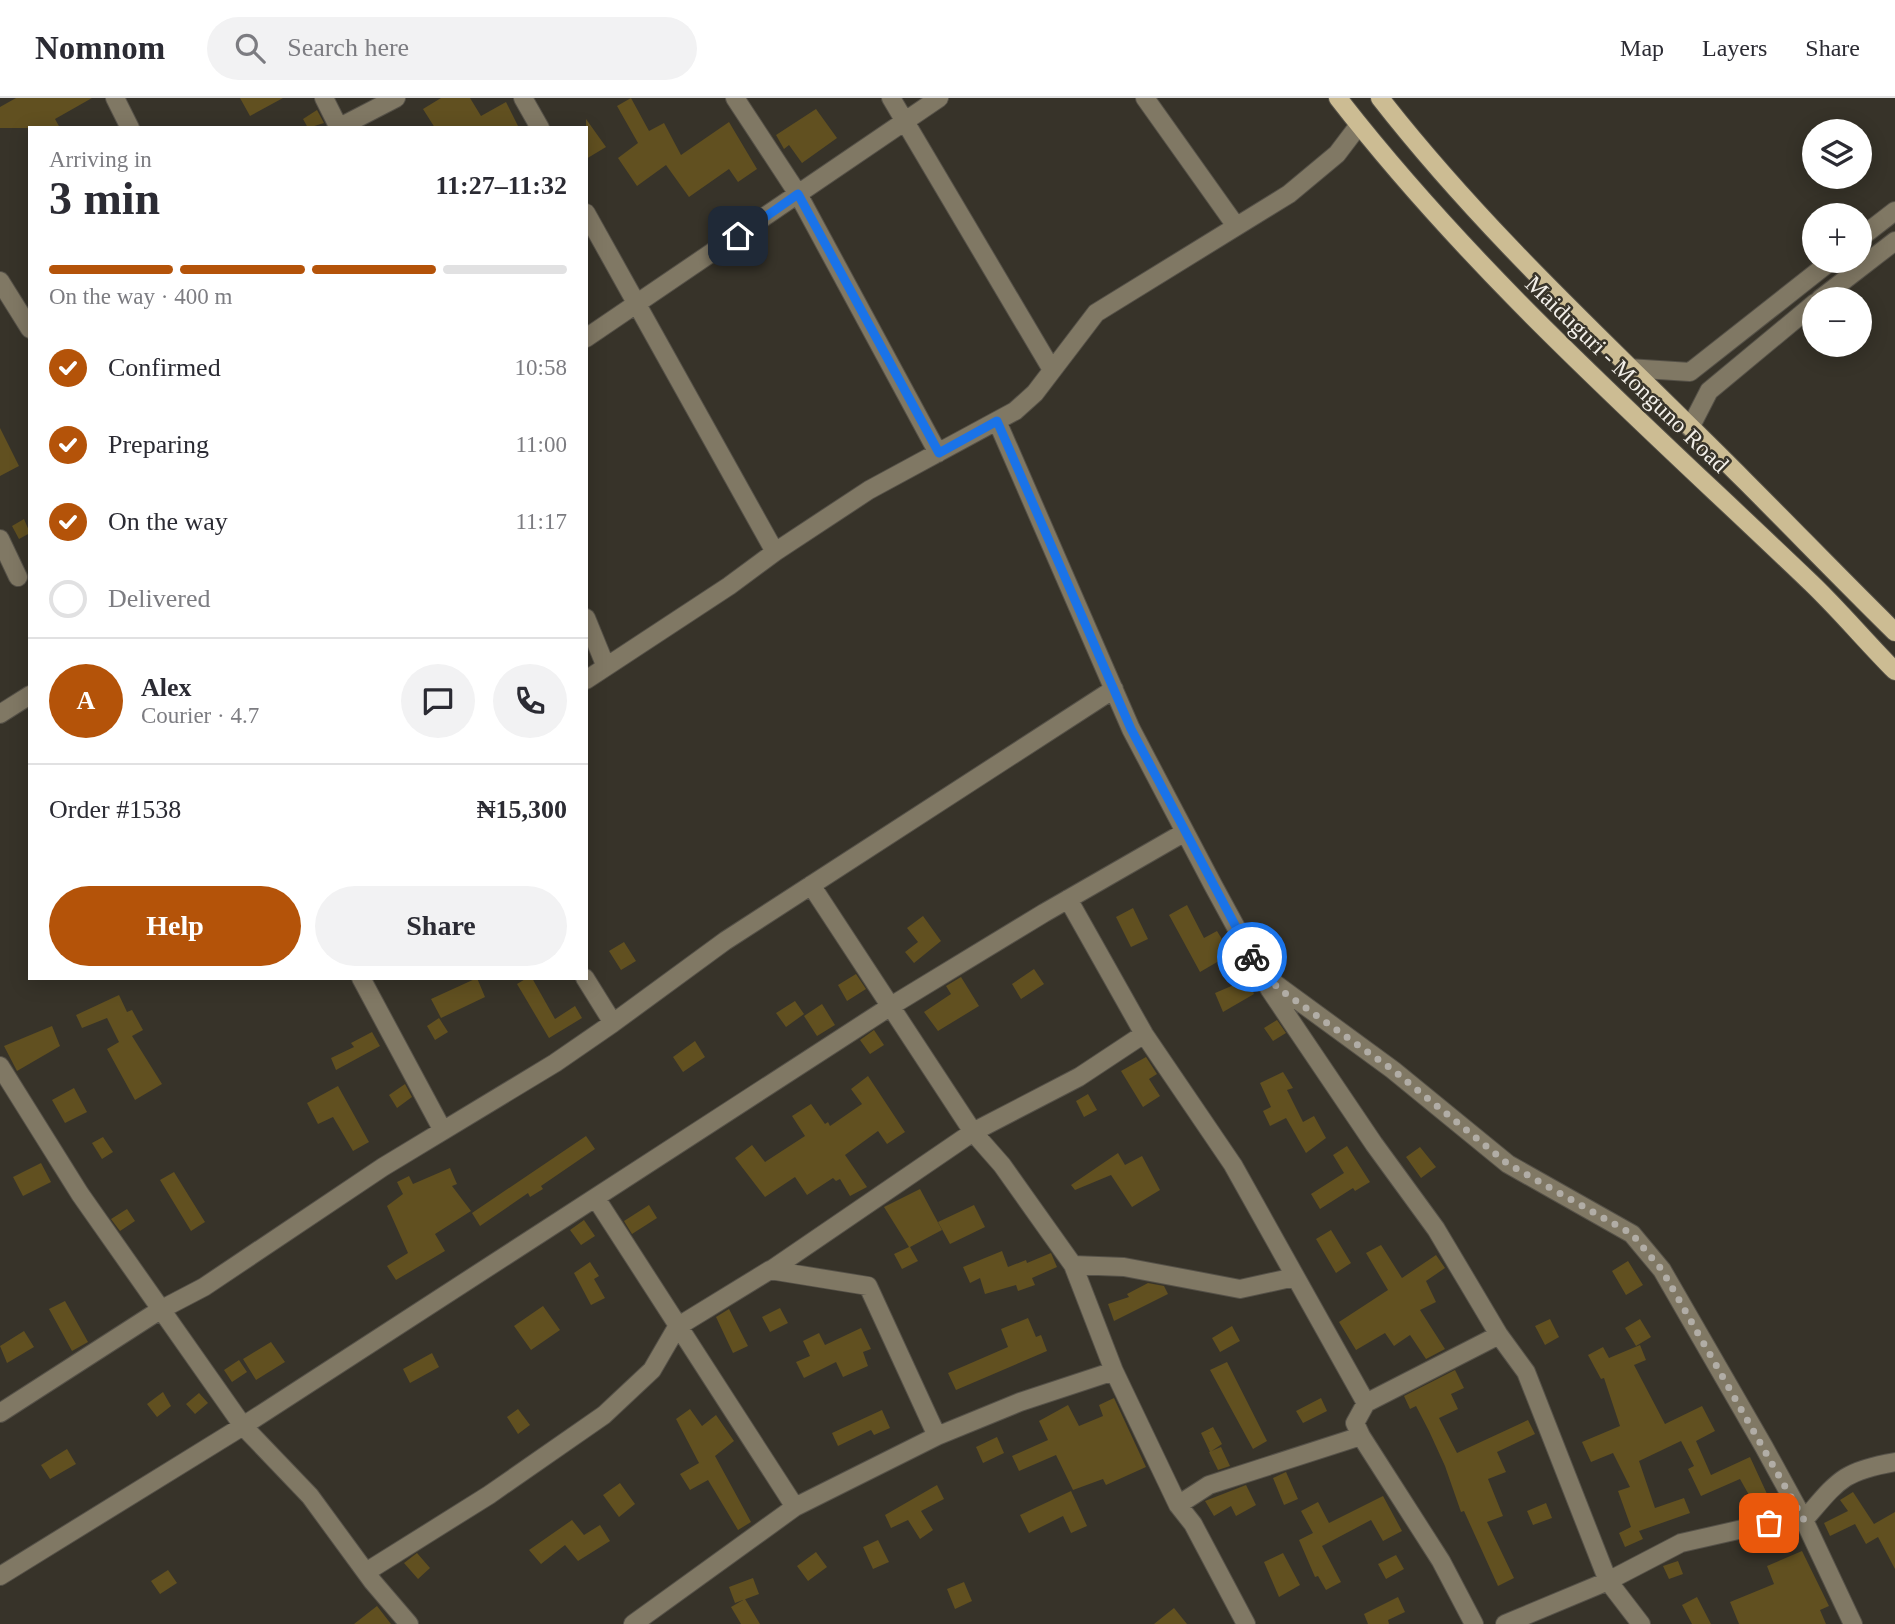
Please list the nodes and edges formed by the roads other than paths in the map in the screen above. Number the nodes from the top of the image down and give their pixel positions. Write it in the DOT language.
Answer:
graph roads {
  1 [pos="114,98"];
  2 [pos="324,98"];
  3 [pos="396,98"];
  4 [pos="523,98"];
  5 [pos="735,98"];
  6 [pos="891,98"];
  7 [pos="939,98"];
  8 [pos="1145,98"];
  9 [pos="1338,98"];
  10 [pos="1380,98"];
  11 [pos="905,120"];
  12 [pos="1359,125"];
  13 [pos="129,126"];
  14 [pos="337,126"];
  15 [pos="342,126"];
  16 [pos="539,126"];
  17 [pos="798,194"];
  18 [pos="1895,211"];
  19 [pos="588,217"];
  20 [pos="1236,226"];
  21 [pos="1872,229"];
  22 [pos="1895,241"];
  23 [pos="1816,273"];
  24 [pos="0,281"];
  25 [pos="1836,287"];
  26 [pos="637,305"];
  27 [pos="1802,314"];
  28 [pos="28,326"];
  29 [pos="588,337"];
  30 [pos="1628,368"];
  31 [pos="1052,370"];
  32 [pos="997,421"];
  33 [pos="1690,428"];
  34 [pos="939,453"];
  35 [pos="0,539"];
  36 [pos="775,552"];
  37 [pos="18,577"];
  38 [pos="588,623"];
  39 [pos="1895,632"];
  40 [pos="606,667"];
  41 [pos="1895,671"];
  42 [pos="588,679"];
  43 [pos="1114,689"];
  44 [pos="28,696"];
  45 [pos="0,714"];
  46 [pos="1185,832"];
  47 [pos="811,885"];
  48 [pos="1069,899"];
  49 [pos="1260,972"];
  50 [pos="362,980"];
  51 [pos="586,980"];
  52 [pos="891,1006"];
  53 [pos="612,1023"];
  54 [pos="1144,1034"];
  55 [pos="0,1066"];
  56 [pos="442,1129"];
  57 [pos="973,1132"];
  58 [pos="597,1200"];
  59 [pos="1073,1265"];
  60 [pos="771,1270"];
  61 [pos="1295,1277"];
  62 [pos="160,1310"];
  63 [pos="677,1328"];
  64 [pos="1499,1335"];
  65 [pos="1114,1371"];
  66 [pos="1366,1404"];
  67 [pos="0,1413"];
  68 [pos="243,1426"];
  69 [pos="937,1436"];
  70 [pos="1361,1436"];
  71 [pos="1895,1462"];
  72 [pos="1178,1505"];
  73 [pos="795,1507"];
  74 [pos="1804,1520"];
  75 [pos="366,1572"];
  76 [pos="0,1576"];
  77 [pos="1608,1581"];
  78 [pos="409,1624"];
  79 [pos="633,1624"];
  80 [pos="1246,1624"];
  81 [pos="1474,1624"];
  82 [pos="1505,1624"];
  83 [pos="1641,1624"];
  84 [pos="1853,1624"];
  1 -- 13 [label="street"];
  2 -- 14 [label="street"];
  3 -- 15 [label="street"];
  4 -- 16 [label="street"];
  5 -- 17 [label="street"];
  6 -- 11 [label="street"];
  7 -- 11 [label="street"];
  8 -- 20 [label="street"];
  9 -- 12 [label="main road, Maiduguri - Monguno Road"];
  10 -- 30 [label="main road, Maiduguri - Monguno Road"];
  11 -- 17 [label="street"];
  11 -- 31 [label="street"];
  12 -- 20 [label="street"];
  12 -- 41 [label="main road, Maiduguri - Monguno Road"];
  17 -- 26 [label="street"];
  17 -- 34 [label="street"];
  18 -- 21 [label="street"];
  19 -- 26 [label="street"];
  20 -- 31 [label="street"];
  22 -- 25 [label="street"];
  23 -- 30 [label="street"];
  24 -- 28 [label="street"];
  26 -- 29 [label="street"];
  26 -- 36 [label="street"];
  27 -- 33 [label="street"];
  30 -- 33 [label="main road, Maiduguri - Monguno Road"];
  31 -- 32 [label="street"];
  32 -- 34 [label="street"];
  32 -- 43 [label="street"];
  33 -- 39 [label="main road, Maiduguri - Monguno Road"];
  34 -- 36 [label="street"];
  35 -- 37 [label="street"];
  36 -- 40 [label="street"];
  38 -- 40 [label="street"];
  40 -- 42 [label="street"];
  43 -- 46 [label="street"];
  43 -- 47 [label="street"];
  44 -- 45 [label="street"];
  46 -- 48 [label="street"];
  46 -- 49 [label="street"];
  47 -- 52 [label="street"];
  47 -- 53 [label="street"];
  48 -- 52 [label="street"];
  48 -- 54 [label="street"];
  49 -- 64 [label="street"];
  49 -- 74 [label="street"];
  50 -- 56 [label="street"];
  51 -- 53 [label="street"];
  52 -- 57 [label="street"];
  52 -- 58 [label="street"];
  53 -- 56 [label="street"];
  54 -- 57 [label="street"];
  54 -- 61 [label="street"];
  55 -- 62 [label="street"];
  56 -- 62 [label="street"];
  57 -- 59 [label="street"];
  57 -- 60 [label="street"];
  58 -- 63 [label="street"];
  58 -- 68 [label="street"];
  59 -- 61 [label="street"];
  59 -- 65 [label="street"];
  60 -- 63 [label="street"];
  60 -- 69 [label="street"];
  61 -- 66 [label="street"];
  62 -- 67 [label="street"];
  62 -- 68 [label="street"];
  63 -- 73 [label="street"];
  63 -- 75 [label="street"];
  64 -- 66 [label="street"];
  64 -- 77 [label="street"];
  65 -- 69 [label="street"];
  65 -- 72 [label="street"];
  66 -- 70 [label="street"];
  68 -- 75 [label="street"];
  68 -- 76 [label="street"];
  69 -- 73 [label="street"];
  70 -- 72 [label="street"];
  70 -- 81 [label="street"];
  71 -- 74 [label="street"];
  72 -- 80 [label="street"];
  73 -- 79 [label="street"];
  74 -- 77 [label="street"];
  74 -- 84 [label="street"];
  75 -- 78 [label="street"];
  77 -- 82 [label="street"];
  77 -- 83 [label="street"];
}
